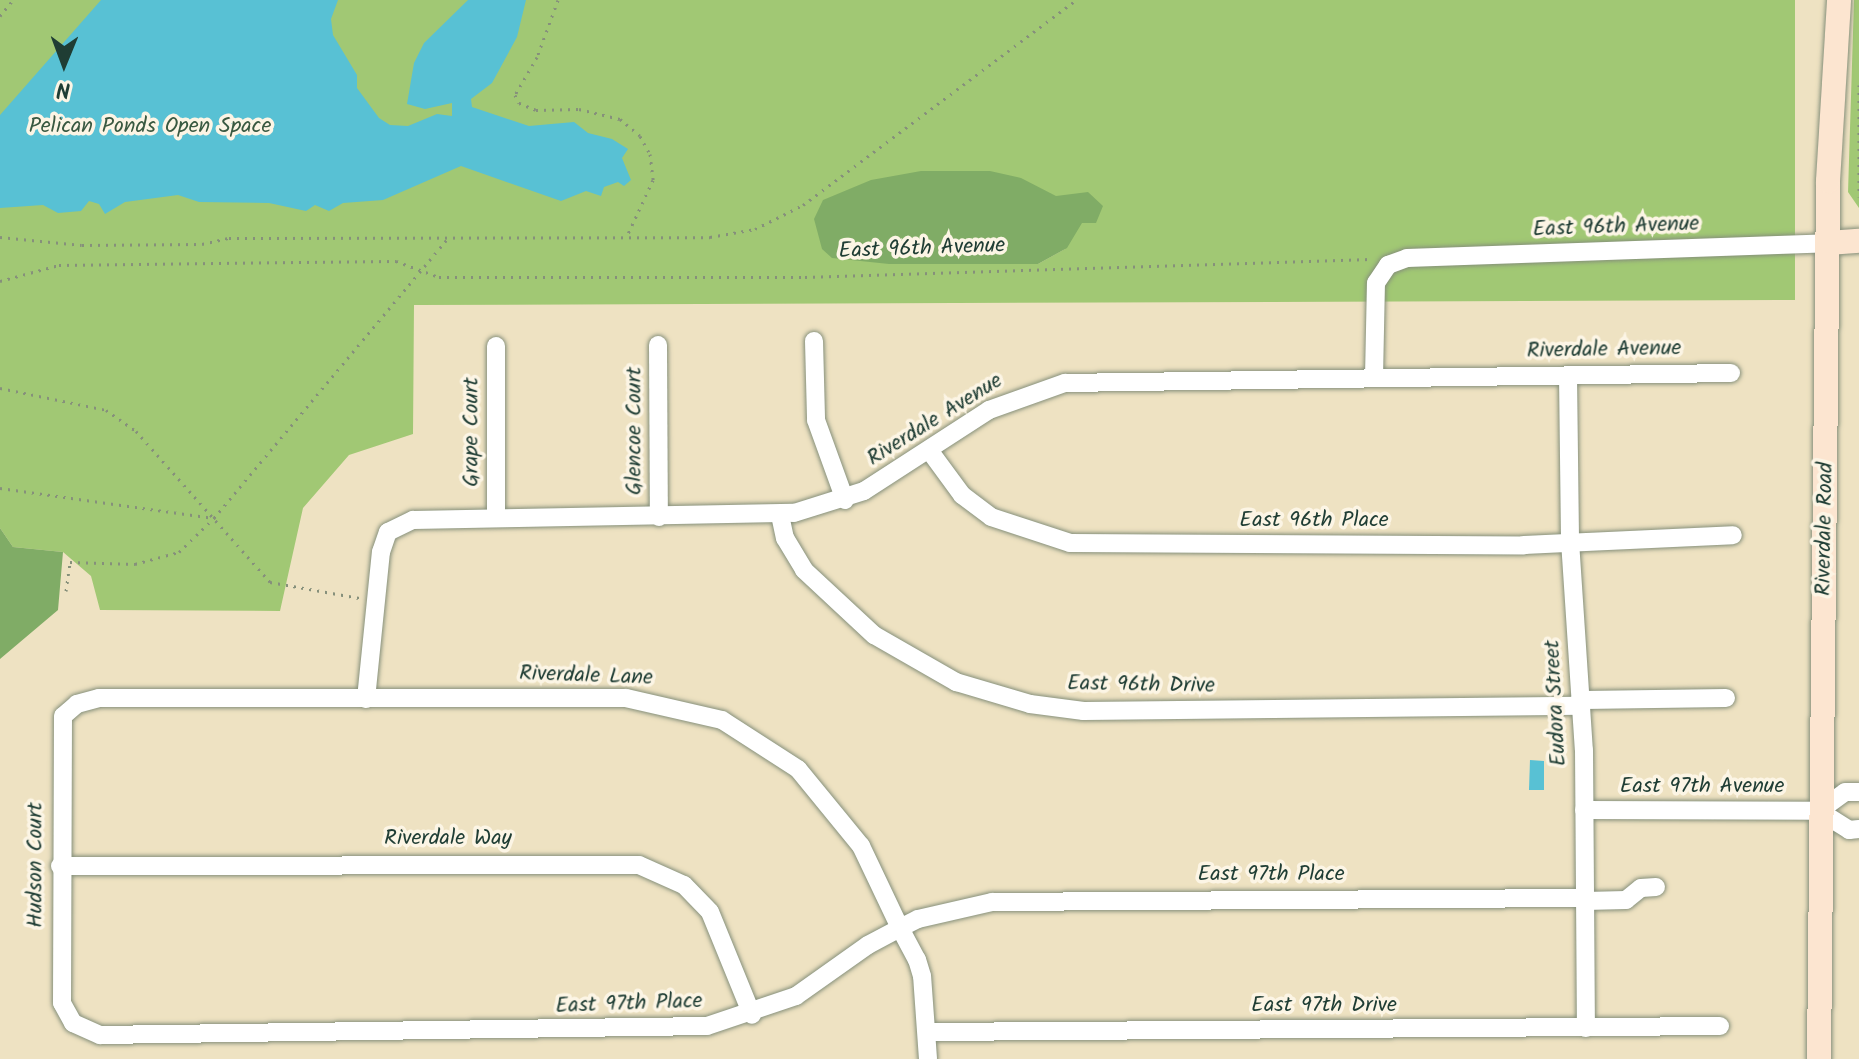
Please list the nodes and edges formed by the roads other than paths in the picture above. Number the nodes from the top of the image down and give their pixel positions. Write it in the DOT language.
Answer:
graph roads {
  1 [pos="1839,0"];
  2 [pos="1859,241"];
  3 [pos="1828,243"];
  4 [pos="814,341"];
  5 [pos="658,345"];
  6 [pos="496,346"];
  7 [pos="1731,373"];
  8 [pos="1568,375"];
  9 [pos="1374,377"];
  10 [pos="929,450"];
  11 [pos="845,500"];
  12 [pos="780,515"];
  13 [pos="659,517"];
  14 [pos="496,518"];
  15 [pos="1733,535"];
  16 [pos="1570,541"];
  17 [pos="1726,698"];
  18 [pos="366,699"];
  19 [pos="1580,703"];
  20 [pos="77,704"];
  21 [pos="1859,792"];
  22 [pos="1584,810"];
  23 [pos="1819,811"];
  24 [pos="1859,829"];
  25 [pos="60,866"];
  26 [pos="1656,887"];
  27 [pos="1585,900"];
  28 [pos="900,928"];
  29 [pos="752,1015"];
  30 [pos="1720,1026"];
  31 [pos="78,1027"];
  32 [pos="1586,1028"];
  33 [pos="928,1032"];
  34 [pos="928,1059"];
  35 [pos="1819,1059"];
  1 -- 3 [label="street, Riverdale Road"];
  2 -- 3 [label="street"];
  3 -- 9 [label="street, East 96th Avenue"];
  3 -- 23 [label="street, Riverdale Road"];
  4 -- 11 [label="street"];
  5 -- 13 [label="street, Glencoe Court"];
  6 -- 14 [label="street, Grape Court"];
  7 -- 8 [label="street, Riverdale Avenue"];
  8 -- 9 [label="street, Riverdale Avenue"];
  8 -- 16 [label="street, Eudora Street"];
  9 -- 10 [label="street, Riverdale Avenue"];
  10 -- 11 [label="street, Riverdale Avenue"];
  10 -- 16 [label="street, East 96th Place"];
  11 -- 12 [label="street, Riverdale Avenue"];
  12 -- 13 [label="street, Riverdale Avenue"];
  12 -- 19 [label="street, East 96th Drive"];
  13 -- 14 [label="street, Riverdale Avenue"];
  14 -- 18 [label="street, Riverdale Avenue"];
  15 -- 16 [label="street, East 96th Place"];
  16 -- 19 [label="street, Eudora Street"];
  17 -- 19 [label="street, East 96th Drive"];
  18 -- 20 [label="street, Riverdale Lane"];
  18 -- 28 [label="street, Riverdale Lane"];
  19 -- 22 [label="street, Eudora Street"];
  20 -- 25 [label="street, Hudson Court"];
  21 -- 23 [label="street, East 97th Avenue"];
  22 -- 23 [label="street, East 97th Avenue"];
  22 -- 27 [label="street, Eudora Street"];
  23 -- 24 [label="street, East 97th Avenue"];
  23 -- 35 [label="street, Riverdale Road"];
  25 -- 29 [label="street, Riverdale Way"];
  25 -- 31 [label="street, Hudson Court"];
  26 -- 27 [label="street, East 97th Place"];
  27 -- 28 [label="street, East 97th Place"];
  27 -- 32 [label="street, Eudora Street"];
  28 -- 29 [label="street, East 97th Place"];
  28 -- 33 [label="street, Riverdale Lane"];
  29 -- 31 [label="street, East 97th Place"];
  30 -- 32 [label="street, East 97th Drive"];
  32 -- 33 [label="street, East 97th Drive"];
  33 -- 34 [label="street, Riverdale Lane"];
}
